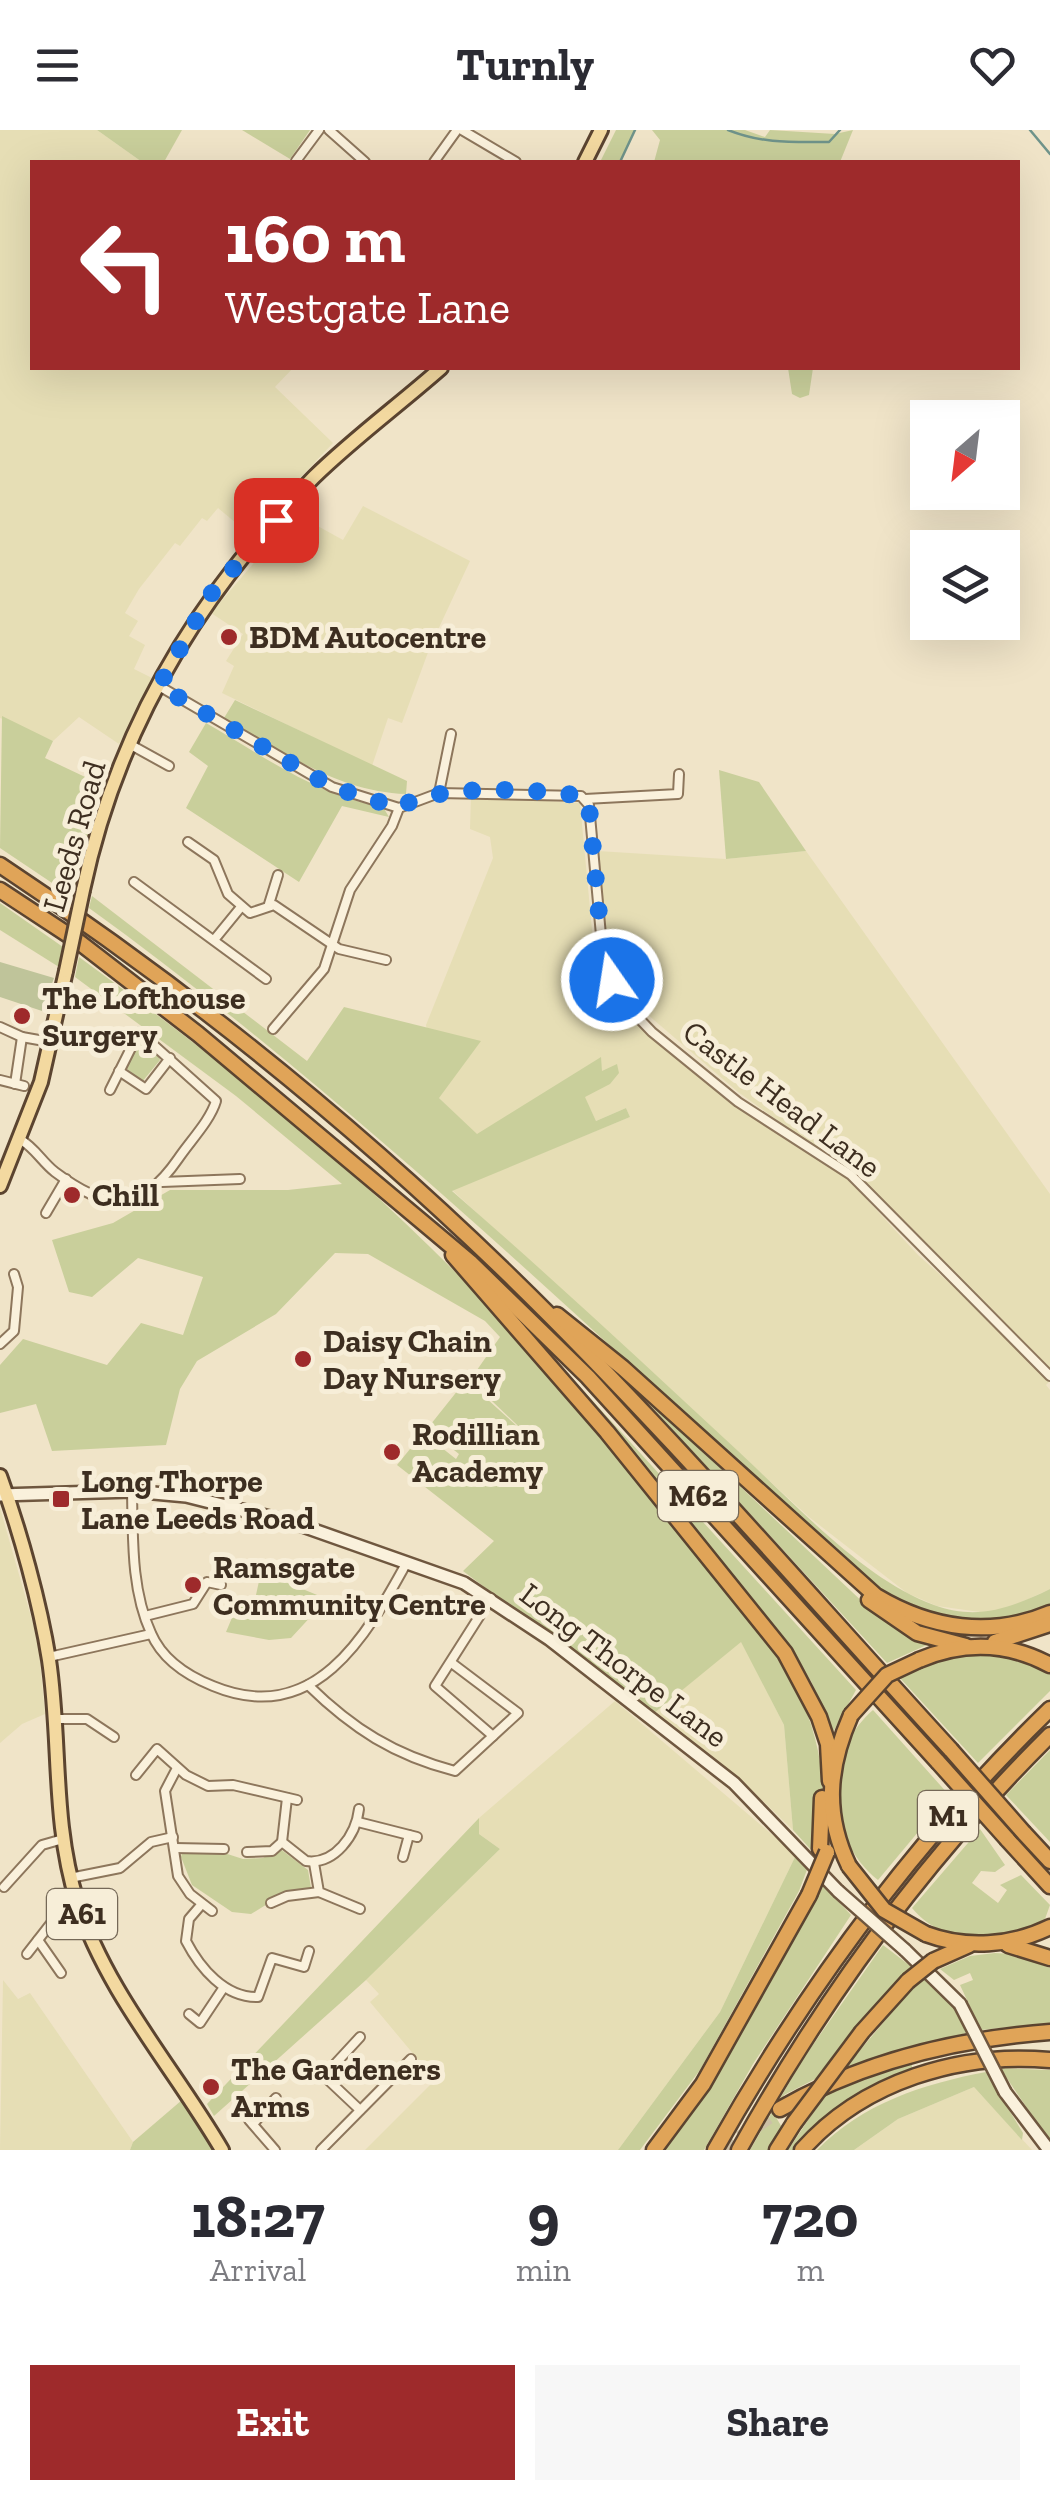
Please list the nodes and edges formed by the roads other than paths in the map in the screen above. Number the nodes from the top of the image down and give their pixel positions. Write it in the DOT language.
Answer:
graph roads {
  1 [pos="319,130"];
  2 [pos="329,130"];
  3 [pos="460,130"];
  4 [pos="601,130"];
  5 [pos="302,151"];
  6 [pos="313,158"];
  7 [pos="297,160"];
  8 [pos="363,160"];
  9 [pos="436,160"];
  10 [pos="512,160"];
  11 [pos="586,160"];
  12 [pos="439,370"];
  13 [pos="159,686"];
  14 [pos="451,734"];
  15 [pos="130,745"];
  16 [pos="169,766"];
  17 [pos="679,774"];
  18 [pos="440,793"];
  19 [pos="581,797"];
  20 [pos="399,808"];
  21 [pos="188,842"];
  22 [pos="0,865"];
  23 [pos="278,875"];
  24 [pos="134,882"];
  25 [pos="0,890"];
  26 [pos="269,904"];
  27 [pos="241,906"];
  28 [pos="214,940"];
  29 [pos="334,946"];
  30 [pos="386,960"];
  31 [pos="266,979"];
  32 [pos="0,1027"];
  33 [pos="273,1029"];
  34 [pos="22,1037"];
  35 [pos="50,1042"];
  36 [pos="170,1058"];
  37 [pos="119,1072"];
  38 [pos="0,1080"];
  39 [pos="110,1090"];
  40 [pos="21,1140"];
  41 [pos="66,1178"];
  42 [pos="240,1179"];
  43 [pos="162,1182"];
  44 [pos="0,1186"];
  45 [pos="46,1212"];
  46 [pos="445,1242"];
  47 [pos="14,1274"];
  48 [pos="514,1280"];
  49 [pos="0,1344"];
  50 [pos="1050,1376"];
  51 [pos="0,1476"];
  52 [pos="132,1491"];
  53 [pos="3,1495"];
  54 [pos="786,1520"];
  55 [pos="407,1562"];
  56 [pos="221,1585"];
  57 [pos="490,1598"];
  58 [pos="1050,1613"];
  59 [pos="145,1616"];
  60 [pos="1050,1624"];
  61 [pos="151,1634"];
  62 [pos="970,1646"];
  63 [pos="49,1658"];
  64 [pos="453,1664"];
  65 [pos="1050,1665"];
  66 [pos="308,1685"];
  67 [pos="1050,1709"];
  68 [pos="819,1717"];
  69 [pos="55,1718"];
  70 [pos="1050,1735"];
  71 [pos="494,1736"];
  72 [pos="114,1737"];
  73 [pos="177,1768"];
  74 [pos="136,1774"];
  75 [pos="830,1782"];
  76 [pos="360,1809"];
  77 [pos="833,1820"];
  78 [pos="358,1822"];
  79 [pos="173,1837"];
  80 [pos="64,1839"];
  81 [pos="282,1842"];
  82 [pos="176,1848"];
  83 [pos="224,1848"];
  84 [pos="824,1851"];
  85 [pos="247,1852"];
  86 [pos="404,1857"];
  87 [pos="1050,1860"];
  88 [pos="314,1862"];
  89 [pos="70,1878"];
  90 [pos="1050,1886"];
  91 [pos="4,1887"];
  92 [pos="318,1892"];
  93 [pos="78,1903"];
  94 [pos="272,1903"];
  95 [pos="201,1905"];
  96 [pos="360,1909"];
  97 [pos="212,1911"];
  98 [pos="1045,1929"];
  99 [pos="38,1940"];
  100 [pos="994,1942"];
  101 [pos="970,1944"];
  102 [pos="309,1951"];
  103 [pos="26,1954"];
  104 [pos="1050,1958"];
  105 [pos="61,1974"];
  106 [pos="224,1987"];
  107 [pos="189,2014"];
  108 [pos="1050,2032"];
  109 [pos="360,2036"];
  110 [pos="411,2059"];
  111 [pos="1050,2060"];
  112 [pos="276,2098"];
  113 [pos="780,2109"];
  114 [pos="360,2110"];
  115 [pos="222,2150"];
  116 [pos="276,2150"];
  117 [pos="321,2150"];
  118 [pos="654,2150"];
  119 [pos="715,2150"];
  120 [pos="738,2150"];
  121 [pos="777,2150"];
  122 [pos="802,2150"];
  123 [pos="1049,2150"];
  1 -- 5 [label="street"];
  2 -- 8 [label="street"];
  3 -- 9 [label="street"];
  3 -- 10 [label="street"];
  4 -- 11 [label="main road"];
  5 -- 6 [label="street"];
  5 -- 7 [label="street"];
  12 -- 13 [label="main road, Leeds Road"];
  13 -- 15 [label="main road, Leeds Road"];
  13 -- 20 [label="street"];
  14 -- 18 [label="street"];
  15 -- 16 [label="street"];
  15 -- 35 [label="main road, Leeds Road, bridge"];
  17 -- 19 [label="street"];
  18 -- 19 [label="street"];
  18 -- 20 [label="street"];
  19 -- 50 [label="street, Castle Head Lane"];
  20 -- 29 [label="street"];
  21 -- 27 [label="street"];
  22 -- 48 [label="highway, M62"];
  23 -- 26 [label="street"];
  24 -- 28 [label="street"];
  25 -- 46 [label="highway, M62"];
  26 -- 27 [label="street"];
  26 -- 29 [label="street"];
  27 -- 28 [label="street"];
  28 -- 31 [label="street"];
  29 -- 30 [label="street"];
  29 -- 33 [label="street"];
  32 -- 34 [label="street"];
  34 -- 35 [label="street"];
  34 -- 38 [label="street"];
  35 -- 40 [label="main road, Leeds Road"];
  36 -- 37 [label="street"];
  36 -- 37 [label="street"];
  36 -- 43 [label="street"];
  37 -- 39 [label="street"];
  40 -- 41 [label="street"];
  40 -- 44 [label="main road, Leeds Road"];
  41 -- 43 [label="street"];
  41 -- 45 [label="street"];
  42 -- 43 [label="street"];
  46 -- 68 [label="highway"];
  46 -- 90 [label="highway, M62, bridge"];
  47 -- 49 [label="street"];
  48 -- 54 [label="highway, M62"];
  48 -- 87 [label="highway, M62, bridge"];
  51 -- 53 [label="main road, A61"];
  52 -- 53 [label="main road, Long Thorpe Lane"];
  52 -- 55 [label="main road, Long Thorpe Lane"];
  52 -- 59 [label="street"];
  53 -- 63 [label="main road, A61"];
  54 -- 58 [label="highway"];
  54 -- 62 [label="highway"];
  55 -- 57 [label="main road, Long Thorpe Lane"];
  55 -- 66 [label="street"];
  56 -- 59 [label="street"];
  57 -- 64 [label="street"];
  57 -- 123 [label="main road, Long Thorpe Lane, bridge"];
  59 -- 61 [label="street"];
  60 -- 62 [label="highway"];
  61 -- 63 [label="street"];
  61 -- 66 [label="street"];
  62 -- 65 [label="highway"];
  62 -- 75 [label="highway, bridge"];
  63 -- 69 [label="main road, A61"];
  64 -- 71 [label="street"];
  64 -- 71 [label="street"];
  66 -- 71 [label="street"];
  67 -- 119 [label="highway, M1"];
  68 -- 75 [label="highway"];
  68 -- 84 [label="highway"];
  69 -- 72 [label="street"];
  69 -- 80 [label="main road, A61"];
  70 -- 120 [label="highway, M1"];
  73 -- 74 [label="street"];
  73 -- 79 [label="street"];
  73 -- 81 [label="street"];
  75 -- 77 [label="highway"];
  76 -- 78 [label="street"];
  77 -- 84 [label="highway"];
  77 -- 101 [label="highway, bridge"];
  78 -- 86 [label="street"];
  78 -- 88 [label="street"];
  79 -- 82 [label="street"];
  79 -- 89 [label="street"];
  80 -- 89 [label="main road, A61"];
  80 -- 91 [label="street"];
  81 -- 85 [label="street"];
  81 -- 88 [label="street"];
  82 -- 83 [label="street"];
  82 -- 95 [label="street"];
  84 -- 118 [label="highway, bridge"];
  88 -- 92 [label="street"];
  89 -- 93 [label="main road, A61"];
  92 -- 94 [label="street"];
  92 -- 96 [label="street"];
  93 -- 99 [label="street"];
  93 -- 115 [label="main road, A61"];
  95 -- 97 [label="street"];
  95 -- 106 [label="street"];
  98 -- 100 [label="highway"];
  99 -- 103 [label="street"];
  99 -- 105 [label="street"];
  100 -- 101 [label="highway"];
  100 -- 104 [label="highway"];
  101 -- 121 [label="highway, bridge"];
  102 -- 106 [label="street"];
  106 -- 107 [label="street"];
  108 -- 113 [label="highway"];
  109 -- 114 [label="street"];
  110 -- 114 [label="street"];
  111 -- 122 [label="highway"];
  112 -- 116 [label="street"];
  114 -- 117 [label="street"];
}
